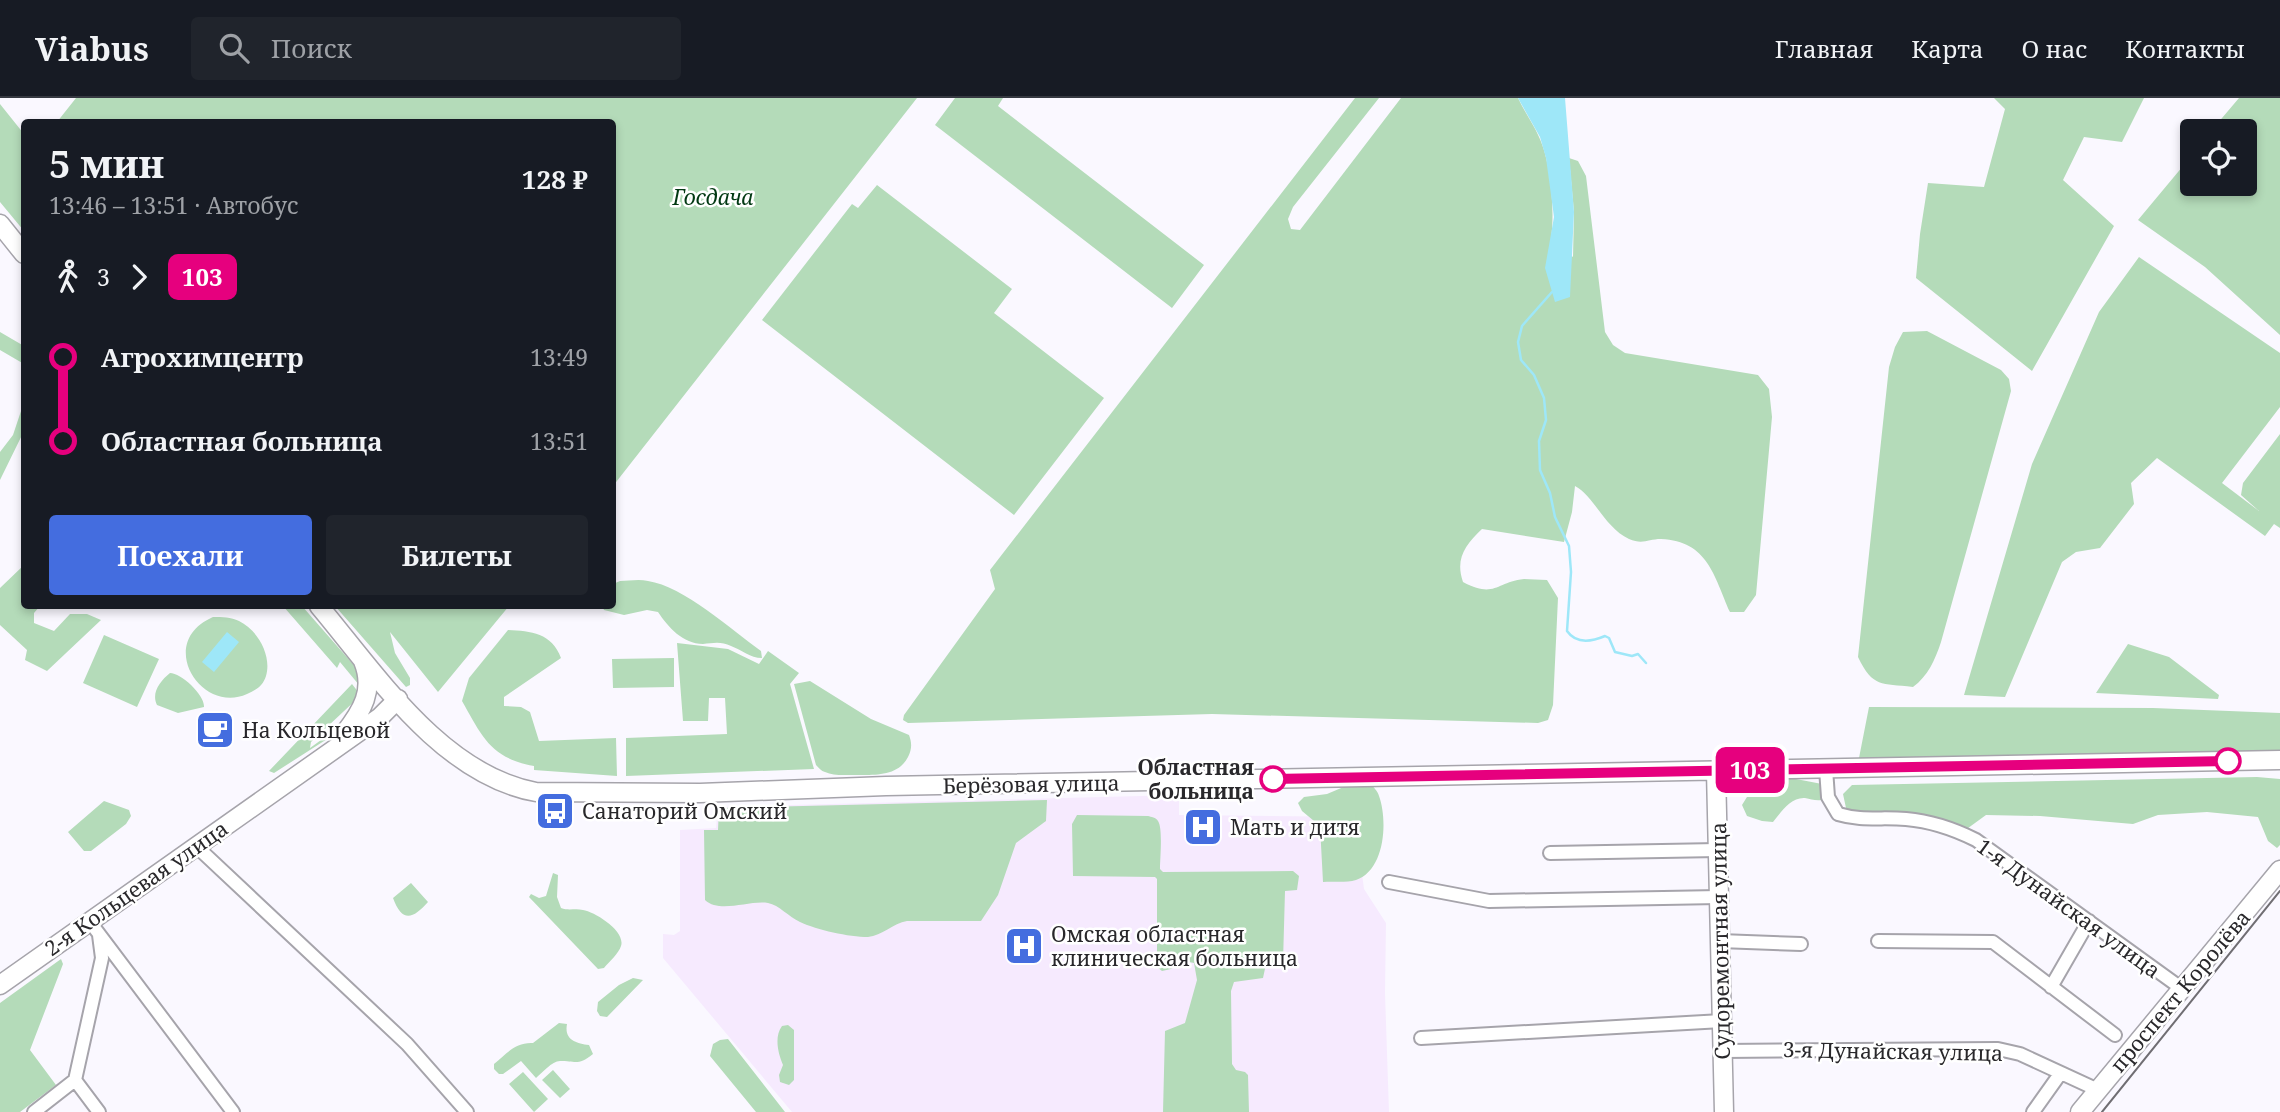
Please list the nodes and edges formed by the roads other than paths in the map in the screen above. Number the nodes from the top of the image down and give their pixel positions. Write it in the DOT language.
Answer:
graph roads {
  1 [pos="0,224"];
  2 [pos="21,250"];
  3 [pos="322,609"];
  4 [pos="360,655"];
  5 [pos="398,699"];
  6 [pos="344,734"];
  7 [pos="2280,760"];
  8 [pos="1826,769"];
  9 [pos="1716,771"];
  10 [pos="271,792"];
  11 [pos="196,846"];
  12 [pos="1718,850"];
  13 [pos="1549,853"];
  14 [pos="2280,870"];
  15 [pos="1389,881"];
  16 [pos="1719,897"];
  17 [pos="2089,921"];
  18 [pos="95,928"];
  19 [pos="1720,941"];
  20 [pos="1878,941"];
  21 [pos="1801,944"];
  22 [pos="0,985"];
  23 [pos="2051,987"];
  24 [pos="2180,989"];
  25 [pos="1722,1021"];
  26 [pos="2115,1035"];
  27 [pos="1421,1038"];
  28 [pos="1723,1051"];
  29 [pos="2060,1074"];
  30 [pos="75,1080"];
  31 [pos="2098,1090"];
  32 [pos="34,1112"];
  33 [pos="99,1112"];
  34 [pos="233,1112"];
  35 [pos="467,1112"];
  36 [pos="1724,1112"];
  37 [pos="2033,1112"];
  38 [pos="2080,1112"];
  1 -- 2 [label="main road"];
  3 -- 4 [label="main road, Берёзовая улица"];
  4 -- 5 [label="main road, Берёзовая улица"];
  4 -- 6 [label="main road"];
  5 -- 6 [label="main road, 2-я Кольцевая улица"];
  5 -- 9 [label="main road, Берёзовая улица"];
  5 -- 10 [label="main road, 2-я Кольцевая улица"];
  6 -- 10 [label="main road, 2-я Кольцевая улица"];
  7 -- 8 [label="main road, Берёзовая улица"];
  8 -- 9 [label="main road, Берёзовая улица"];
  8 -- 17 [label="street, 1-я Дунайская улица"];
  9 -- 12 [label="main road, Судоремонтная улица"];
  10 -- 11 [label="main road, 2-я Кольцевая улица"];
  11 -- 18 [label="main road, 2-я Кольцевая улица"];
  11 -- 35 [label="street"];
  12 -- 13 [label="street"];
  12 -- 16 [label="main road, Судоремонтная улица"];
  14 -- 24 [label="main road, проспект Королёва"];
  15 -- 16 [label="street"];
  16 -- 19 [label="main road, Судоремонтная улица"];
  17 -- 23 [label="street"];
  17 -- 24 [label="street, 1-я Дунайская улица"];
  18 -- 22 [label="main road, 2-я Кольцевая улица"];
  18 -- 30 [label="street"];
  18 -- 34 [label="street"];
  19 -- 21 [label="street"];
  19 -- 25 [label="main road, Судоремонтная улица"];
  20 -- 23 [label="street"];
  23 -- 26 [label="street"];
  24 -- 31 [label="main road, проспект Королёва"];
  25 -- 27 [label="street"];
  25 -- 28 [label="main road, Судоремонтная улица"];
  28 -- 29 [label="street, 3-я Дунайская улица"];
  28 -- 36 [label="main road, Судоремонтная улица"];
  29 -- 31 [label="street, 3-я Дунайская улица"];
  29 -- 37 [label="street"];
  30 -- 32 [label="street"];
  30 -- 33 [label="street"];
  31 -- 38 [label="main road, проспект Королёва"];
}
